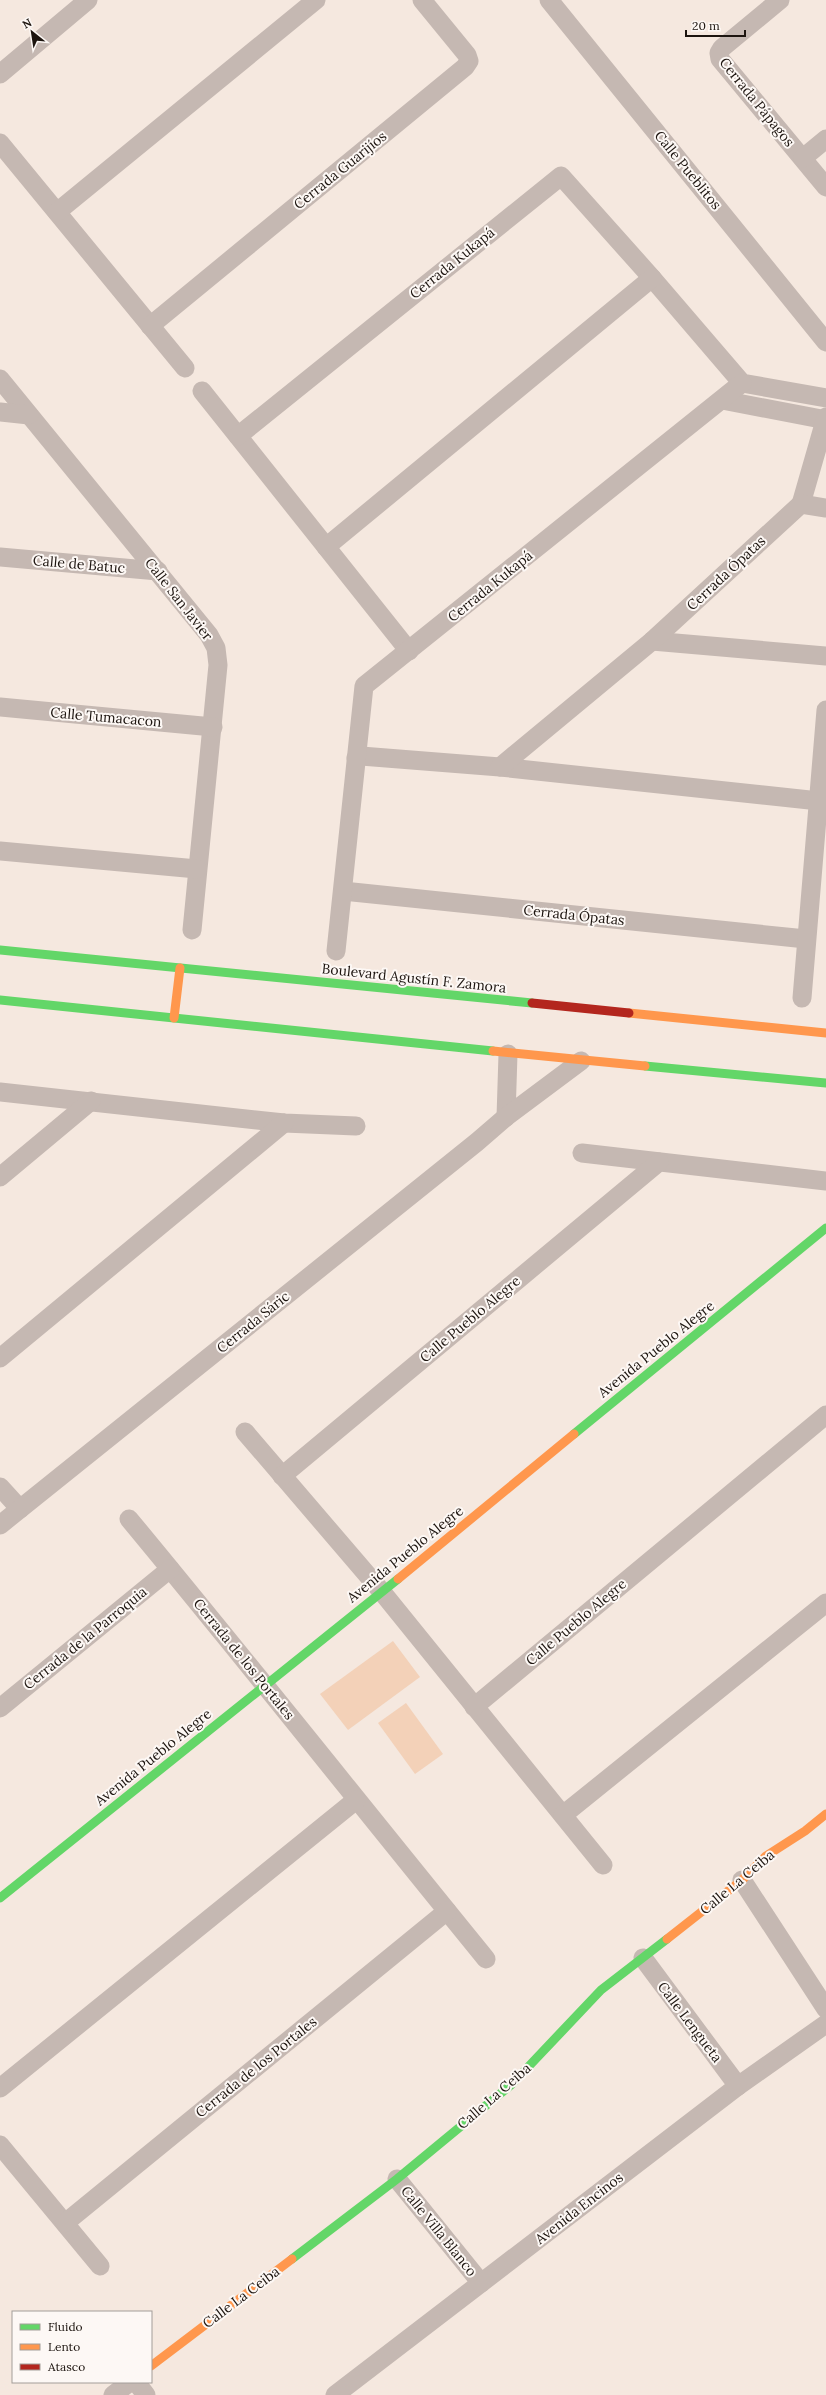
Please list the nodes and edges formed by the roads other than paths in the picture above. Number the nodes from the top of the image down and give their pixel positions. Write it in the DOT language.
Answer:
graph roads {
  1 [pos="88,0"];
  2 [pos="316,0"];
  3 [pos="422,0"];
  4 [pos="549,0"];
  5 [pos="780,0"];
  6 [pos="0,74"];
  7 [pos="826,139"];
  8 [pos="0,143"];
  9 [pos="803,158"];
  10 [pos="826,187"];
  11 [pos="57,212"];
  12 [pos="652,278"];
  13 [pos="150,326"];
  14 [pos="826,342"];
  15 [pos="185,368"];
  16 [pos="0,379"];
  17 [pos="742,383"];
  18 [pos="202,390"];
  19 [pos="826,398"];
  20 [pos="722,400"];
  21 [pos="0,412"];
  22 [pos="29,415"];
  23 [pos="826,419"];
  24 [pos="238,436"];
  25 [pos="801,504"];
  26 [pos="826,507"];
  27 [pos="326,546"];
  28 [pos="0,557"];
  29 [pos="158,571"];
  30 [pos="652,641"];
  31 [pos="408,651"];
  32 [pos="826,656"];
  33 [pos="0,707"];
  34 [pos="826,710"];
  35 [pos="212,727"];
  36 [pos="356,758"];
  37 [pos="500,767"];
  38 [pos="819,801"];
  39 [pos="0,851"];
  40 [pos="197,869"];
  41 [pos="343,891"];
  42 [pos="192,930"];
  43 [pos="806,939"];
  44 [pos="0,950"];
  45 [pos="336,950"];
  46 [pos="180,968"];
  47 [pos="802,998"];
  48 [pos="0,1000"];
  49 [pos="174,1018"];
  50 [pos="826,1033"];
  51 [pos="508,1054"];
  52 [pos="581,1061"];
  53 [pos="826,1083"];
  54 [pos="0,1092"];
  55 [pos="90,1101"];
  56 [pos="506,1117"];
  57 [pos="284,1123"];
  58 [pos="356,1126"];
  59 [pos="582,1153"];
  60 [pos="659,1162"];
  61 [pos="0,1177"];
  62 [pos="826,1181"];
  63 [pos="826,1228"];
  64 [pos="0,1358"];
  65 [pos="826,1415"];
  66 [pos="245,1432"];
  67 [pos="282,1476"];
  68 [pos="0,1487"];
  69 [pos="20,1509"];
  70 [pos="129,1519"];
  71 [pos="0,1525"];
  72 [pos="170,1569"];
  73 [pos="382,1592"];
  74 [pos="826,1603"];
  75 [pos="266,1685"];
  76 [pos="474,1707"];
  77 [pos="0,1708"];
  78 [pos="356,1800"];
  79 [pos="826,1814"];
  80 [pos="563,1815"];
  81 [pos="603,1866"];
  82 [pos="742,1880"];
  83 [pos="0,1898"];
  84 [pos="447,1911"];
  85 [pos="643,1958"];
  86 [pos="486,1959"];
  87 [pos="826,2009"];
  88 [pos="826,2024"];
  89 [pos="738,2086"];
  90 [pos="0,2088"];
  91 [pos="0,2145"];
  92 [pos="397,2179"];
  93 [pos="65,2223"];
  94 [pos="100,2266"];
  95 [pos="481,2283"];
  96 [pos="152,2365"];
  97 [pos="129,2383"];
  98 [pos="137,2383"];
  99 [pos="113,2395"];
  100 [pos="146,2395"];
  101 [pos="335,2395"];
  1 -- 6 [label="street"];
  2 -- 11 [label="street"];
  3 -- 13 [label="street, Cerrada Guarijíos"];
  4 -- 14 [label="street, Calle Pueblitos"];
  5 -- 9 [label="street, Cerrada Pápagos"];
  7 -- 9 [label="street, Cerrada Pápagos"];
  8 -- 11 [label="street"];
  9 -- 10 [label="street, Cerrada Pápagos"];
  11 -- 13 [label="street"];
  12 -- 17 [label="street, Cerrada Kukapá"];
  12 -- 24 [label="street, Cerrada Kukapá"];
  12 -- 27 [label="street"];
  13 -- 15 [label="street"];
  16 -- 22 [label="street, Calle San Javier"];
  17 -- 19 [label="street"];
  17 -- 20 [label="street, Cerrada Kukapá"];
  18 -- 24 [label="street"];
  20 -- 23 [label="street"];
  20 -- 31 [label="street, Cerrada Kukapá"];
  21 -- 22 [label="street"];
  22 -- 29 [label="street, Calle San Javier"];
  23 -- 25 [label="street"];
  24 -- 27 [label="street"];
  25 -- 26 [label="street"];
  25 -- 30 [label="street, Cerrada Ópatas"];
  27 -- 31 [label="street"];
  28 -- 29 [label="street, Calle de Batuc"];
  29 -- 35 [label="street, Calle San Javier"];
  30 -- 32 [label="street"];
  30 -- 37 [label="street, Cerrada Ópatas"];
  31 -- 36 [label="street, Cerrada Kukapá"];
  33 -- 35 [label="street, Calle Tumacacon"];
  34 -- 38 [label="street"];
  35 -- 40 [label="street, Calle San Javier"];
  36 -- 37 [label="street"];
  36 -- 41 [label="street"];
  37 -- 38 [label="street"];
  38 -- 43 [label="street"];
  39 -- 40 [label="street"];
  40 -- 42 [label="street, Calle San Javier"];
  41 -- 43 [label="street, Cerrada Ópatas"];
  41 -- 45 [label="street"];
  43 -- 47 [label="street"];
  44 -- 46 [label="street, Boulevard Agustín F. Zamora"];
  46 -- 49 [label="street"];
  46 -- 50 [label="street, Boulevard Agustín F. Zamora"];
  48 -- 49 [label="street"];
  49 -- 51 [label="street"];
  51 -- 52 [label="street"];
  51 -- 56 [label="street"];
  52 -- 53 [label="street"];
  52 -- 56 [label="street, Cerrada Sáric"];
  54 -- 55 [label="street"];
  55 -- 57 [label="street"];
  55 -- 61 [label="street"];
  56 -- 69 [label="street, Cerrada Sáric"];
  57 -- 58 [label="street"];
  57 -- 64 [label="street"];
  59 -- 60 [label="street"];
  60 -- 62 [label="street"];
  60 -- 67 [label="street, Calle Pueblo Alegre"];
  63 -- 73 [label="street, Avenida Pueblo Alegre"];
  65 -- 76 [label="street, Calle Pueblo Alegre"];
  66 -- 67 [label="street"];
  67 -- 73 [label="street"];
  68 -- 69 [label="street"];
  69 -- 71 [label="street, Cerrada Sáric"];
  70 -- 72 [label="street, Cerrada de los Portales"];
  72 -- 75 [label="street, Cerrada de los Portales"];
  72 -- 77 [label="street, Cerrada de la Parroquia"];
  73 -- 75 [label="street, Avenida Pueblo Alegre"];
  73 -- 76 [label="street"];
  74 -- 80 [label="street"];
  75 -- 78 [label="street, Cerrada de los Portales"];
  75 -- 83 [label="street, Avenida Pueblo Alegre"];
  76 -- 80 [label="street"];
  78 -- 84 [label="street, Cerrada de los Portales"];
  78 -- 90 [label="street"];
  79 -- 82 [label="street, Calle La Ceiba"];
  80 -- 81 [label="street"];
  82 -- 85 [label="street, Calle La Ceiba"];
  82 -- 87 [label="street"];
  84 -- 86 [label="street, Cerrada de los Portales"];
  84 -- 93 [label="street, Cerrada de los Portales"];
  85 -- 89 [label="street, Calle Lengueta"];
  85 -- 92 [label="street, Calle La Ceiba"];
  88 -- 89 [label="street, Avenida Encinos"];
  89 -- 95 [label="street, Avenida Encinos"];
  91 -- 93 [label="street"];
  92 -- 95 [label="street, Calle Villa Blanco"];
  92 -- 96 [label="street, Calle La Ceiba"];
  93 -- 94 [label="street"];
  95 -- 101 [label="street, Avenida Encinos"];
  97 -- 99 [label="street"];
  98 -- 100 [label="street"];
}
